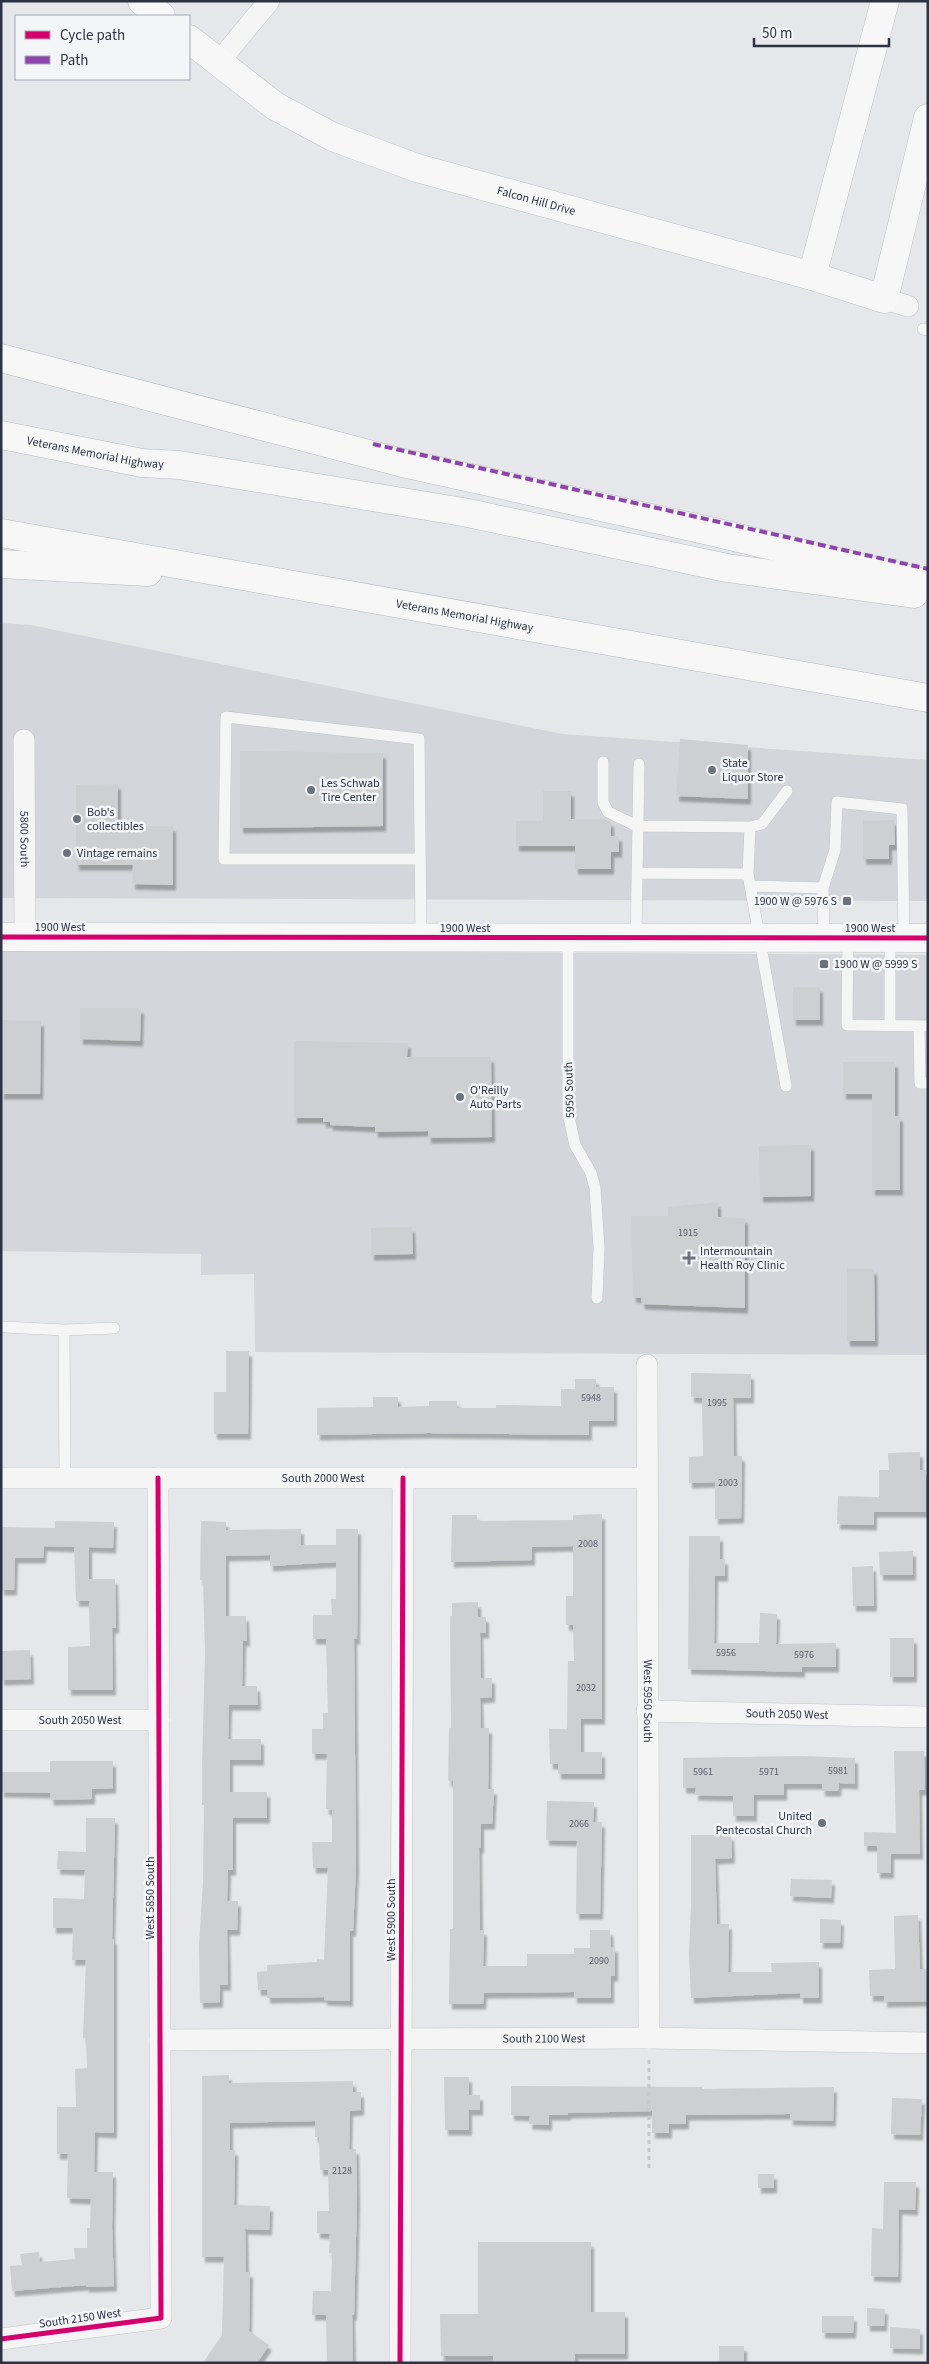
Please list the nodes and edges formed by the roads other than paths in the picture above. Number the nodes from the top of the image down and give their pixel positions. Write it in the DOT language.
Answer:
graph roads {
  1 [pos="142,1"];
  2 [pos="269,1"];
  3 [pos="885,1"];
  4 [pos="160,15"];
  5 [pos="190,40"];
  6 [pos="218,63"];
  7 [pos="928,118"];
  8 [pos="812,276"];
  9 [pos="1,349"];
  10 [pos="1,358"];
  11 [pos="64,374"];
  12 [pos="1,435"];
  13 [pos="1,532"];
  14 [pos="1,564"];
  15 [pos="249,577"];
  16 [pos="928,584"];
  17 [pos="928,595"];
  18 [pos="928,698"];
  19 [pos="24,740"];
  20 [pos="603,762"];
  21 [pos="638,764"];
  22 [pos="787,791"];
  23 [pos="637,826"];
  24 [pos="750,827"];
  25 [pos="419,859"];
  26 [pos="637,873"];
  27 [pos="749,880"];
  28 [pos="823,888"];
  29 [pos="13,937"];
  30 [pos="760,937"];
  31 [pos="421,938"];
  32 [pos="568,938"];
  33 [pos="636,938"];
  34 [pos="836,938"];
  35 [pos="907,938"];
  36 [pos="890,1025"];
  37 [pos="924,1026"];
  38 [pos="928,1083"];
  39 [pos="786,1086"];
  40 [pos="597,1298"];
  41 [pos="4,1327"];
  42 [pos="114,1328"];
  43 [pos="64,1330"];
  44 [pos="647,1365"];
  45 [pos="1,1478"];
  46 [pos="65,1478"];
  47 [pos="158,1478"];
  48 [pos="403,1478"];
  49 [pos="646,1478"];
  50 [pos="647,1711"];
  51 [pos="928,1717"];
  52 [pos="1,1720"];
  53 [pos="159,1720"];
  54 [pos="649,2038"];
  55 [pos="160,2040"];
  56 [pos="400,2040"];
  57 [pos="928,2043"];
  58 [pos="161,2318"];
  59 [pos="1,2339"];
  60 [pos="400,2363"];
  1 -- 4 [label="main road"];
  2 -- 6 [label="street"];
  3 -- 8 [label="main road"];
  5 -- 6 [label="main road, Falcon Hill Drive"];
  6 -- 8 [label="main road, Falcon Hill Drive"];
  7 -- 8 [label="main road, Falcon Hill Drive"];
  9 -- 11 [label="main road"];
  10 -- 11 [label="main road"];
  11 -- 16 [label="main road"];
  12 -- 17 [label="main road, Veterans Memorial Highway"];
  13 -- 15 [label="main road, Veterans Memorial Highway"];
  14 -- 15 [label="main road"];
  15 -- 18 [label="main road, Veterans Memorial Highway"];
  19 -- 29 [label="street, 5800 South"];
  20 -- 23 [label="lane"];
  21 -- 23 [label="lane"];
  22 -- 24 [label="lane"];
  23 -- 24 [label="lane"];
  23 -- 26 [label="lane"];
  24 -- 27 [label="lane"];
  25 -- 25 [label="lane"];
  25 -- 31 [label="lane"];
  26 -- 27 [label="lane"];
  26 -- 33 [label="lane"];
  27 -- 28 [label="lane"];
  27 -- 30 [label="lane"];
  28 -- 34 [label="lane"];
  28 -- 35 [label="lane"];
  29 -- 31 [label="main road, 1900 West"];
  30 -- 33 [label="main road, 1900 West"];
  30 -- 34 [label="main road, 1900 West"];
  30 -- 39 [label="lane"];
  31 -- 32 [label="main road, 1900 West"];
  32 -- 33 [label="main road, 1900 West"];
  32 -- 40 [label="lane, 5950 South"];
  34 -- 35 [label="main road, 1900 West"];
  34 -- 36 [label="lane"];
  35 -- 36 [label="lane"];
  36 -- 37 [label="lane"];
  37 -- 38 [label="lane"];
  41 -- 43 [label="lane"];
  42 -- 43 [label="lane"];
  43 -- 46 [label="lane"];
  44 -- 49 [label="street, West 5950 South"];
  45 -- 46 [label="street, South 2000 West"];
  46 -- 47 [label="street, South 2000 West"];
  47 -- 48 [label="street, South 2000 West"];
  47 -- 53 [label="street, West 5850 South"];
  48 -- 49 [label="street, South 2000 West"];
  48 -- 56 [label="street, West 5900 South"];
  49 -- 50 [label="street, West 5950 South"];
  50 -- 51 [label="street, South 2050 West"];
  50 -- 54 [label="street, West 5950 South"];
  52 -- 53 [label="street, South 2050 West"];
  53 -- 55 [label="street, West 5850 South"];
  54 -- 56 [label="street, South 2100 West"];
  54 -- 57 [label="street, South 2100 West"];
  55 -- 56 [label="street, South 2100 West"];
  55 -- 58 [label="street, West 5850 South"];
  56 -- 60 [label="street, West 5900 South"];
  58 -- 59 [label="street, South 2150 West"];
}
